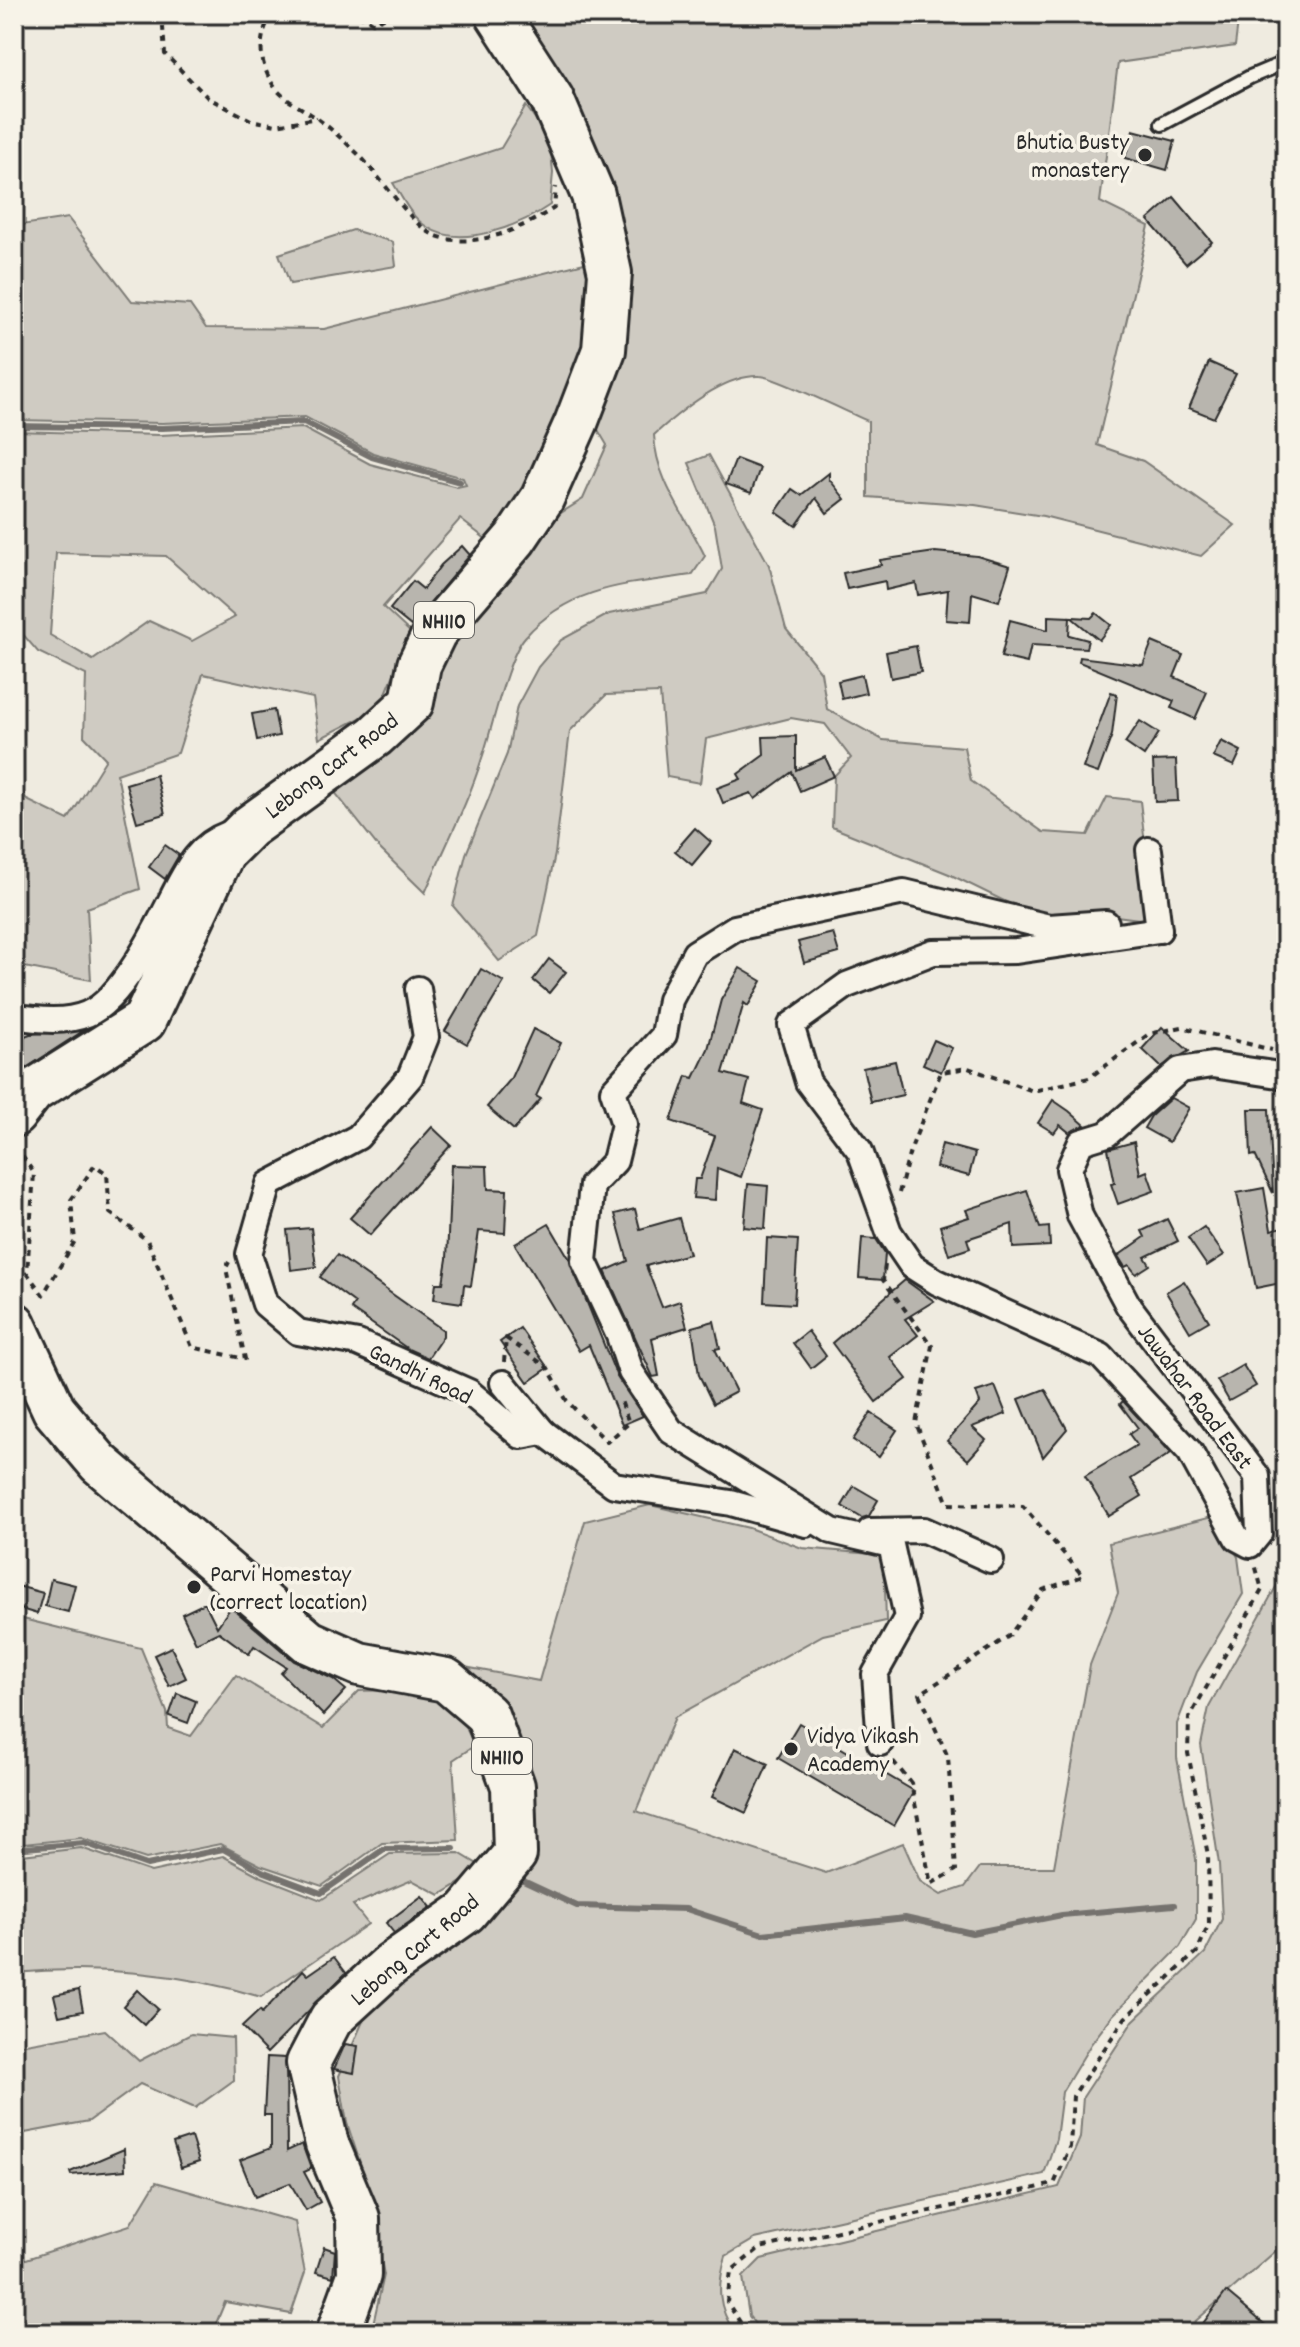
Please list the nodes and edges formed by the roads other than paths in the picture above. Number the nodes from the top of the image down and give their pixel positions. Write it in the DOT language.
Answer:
graph roads {
  1 [pos="497,14"];
  2 [pos="1286,62"];
  3 [pos="1162,124"];
  4 [pos="249,827"];
  5 [pos="1149,850"];
  6 [pos="1159,930"];
  7 [pos="418,989"];
  8 [pos="14,1016"];
  9 [pos="1286,1076"];
  10 [pos="14,1115"];
  11 [pos="14,1324"];
  12 [pos="503,1383"];
  13 [pos="543,1432"];
  14 [pos="832,1531"];
  15 [pos="991,1560"];
  16 [pos="880,1743"];
  17 [pos="338,2333"];
  1 -- 4 [label="highway, Lebong Cart Road / NH110"];
  2 -- 3 [label="lane"];
  4 -- 8 [label="street"];
  4 -- 10 [label="highway, Lebong Cart Road / NH110"];
  5 -- 6 [label="street"];
  6 -- 9 [label="street, Jawahar Road East"];
  6 -- 14 [label="street"];
  7 -- 13 [label="street, Gandhi Road"];
  11 -- 17 [label="highway, Lebong Cart Road / NH110"];
  12 -- 13 [label="street"];
  13 -- 14 [label="street, Gandhi Road"];
  14 -- 15 [label="street, Gandhi Road"];
  14 -- 16 [label="street"];
}
